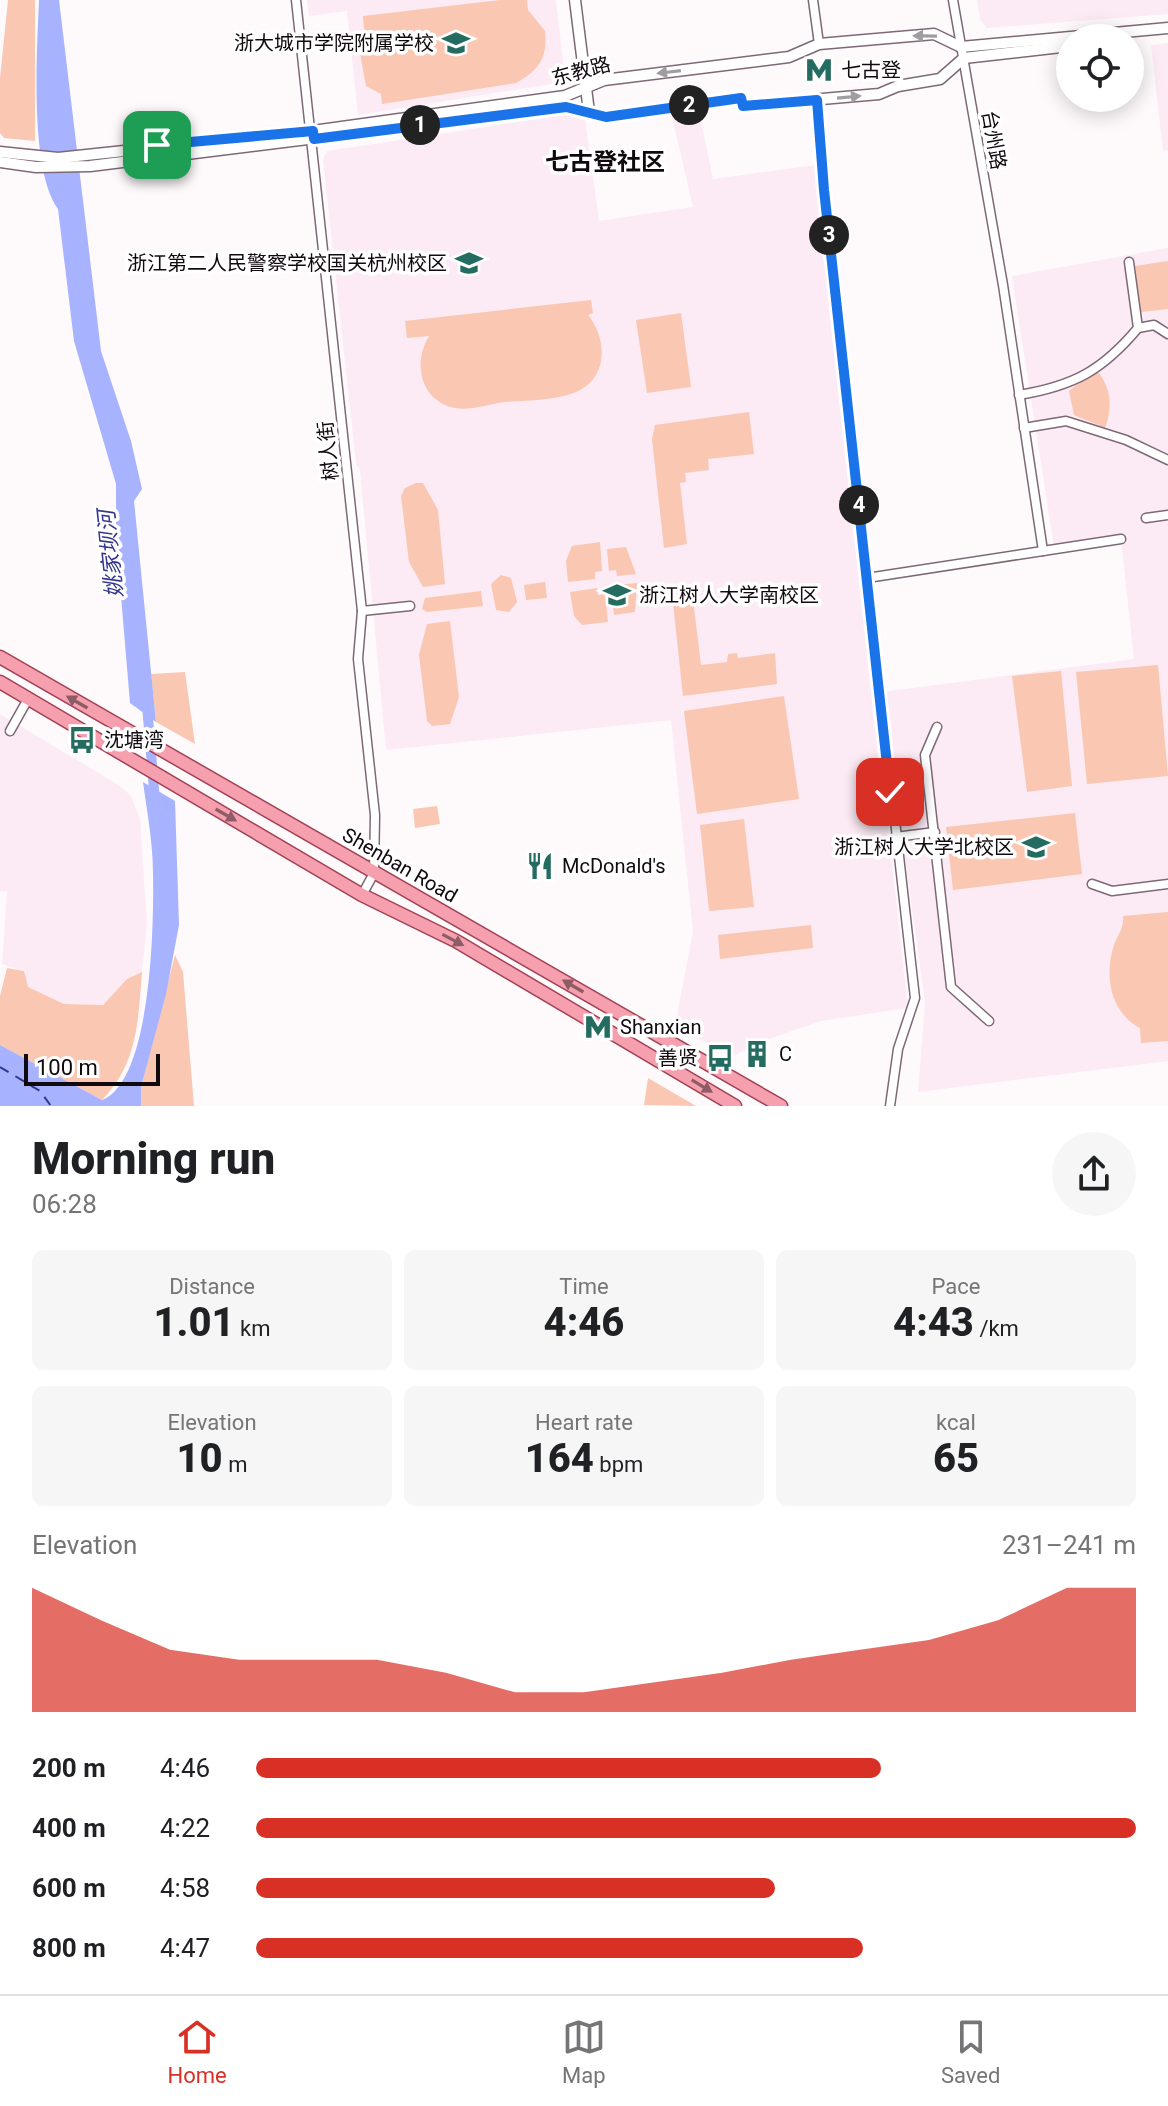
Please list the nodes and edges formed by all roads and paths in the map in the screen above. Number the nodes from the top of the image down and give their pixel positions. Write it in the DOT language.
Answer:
graph roads {
  1 [pos="296,0"];
  2 [pos="575,0"];
  3 [pos="813,0"];
  4 [pos="953,0"];
  5 [pos="1168,28"];
  6 [pos="1168,35"];
  7 [pos="1144,38"];
  8 [pos="819,44"];
  9 [pos="1056,47"];
  10 [pos="962,52"];
  11 [pos="586,88"];
  12 [pos="817,100"];
  13 [pos="589,112"];
  14 [pos="313,135"];
  15 [pos="0,152"];
  16 [pos="111,157"];
  17 [pos="0,162"];
  18 [pos="1129,262"];
  19 [pos="1138,328"];
  20 [pos="1168,334"];
  21 [pos="1019,395"];
  22 [pos="1024,428"];
  23 [pos="1168,460"];
  24 [pos="1168,515"];
  25 [pos="1146,518"];
  26 [pos="1121,539"];
  27 [pos="1043,551"];
  28 [pos="867,578"];
  29 [pos="410,606"];
  30 [pos="362,611"];
  31 [pos="0,657"];
  32 [pos="0,682"];
  33 [pos="28,699"];
  34 [pos="937,727"];
  35 [pos="10,731"];
  36 [pos="935,832"];
  37 [pos="895,837"];
  38 [pos="374,873"];
  39 [pos="1092,884"];
  40 [pos="1168,884"];
  41 [pos="362,895"];
  42 [pos="989,1021"];
  43 [pos="735,1106"];
  44 [pos="781,1106"];
  45 [pos="890,1106"];
  1 -- 14 [label="street, 树人街"];
  2 -- 11 [label="street"];
  3 -- 8 [label="street"];
  4 -- 10 [label="street, 台州路"];
  5 -- 10 [label="street, 东教路"];
  6 -- 7 [label="street"];
  10 -- 8 [label="street, 东教路, one-way"];
  8 -- 11 [label="street, 东教路, one-way"];
  9 -- 10 [label="street, 东教路"];
  12 -- 10 [label="street, 东教路, one-way"];
  10 -- 21 [label="street, 台州路"];
  11 -- 13 [label="street"];
  11 -- 14 [label="street, 东教路"];
  12 -- 13 [label="street, 东教路"];
  12 -- 28 [label="street"];
  13 -- 14 [label="street, 东教路"];
  14 -- 16 [label="street, 东教路"];
  14 -- 30 [label="street, 树人街"];
  15 -- 16 [label="street, 东教路"];
  16 -- 17 [label="street, 东教路"];
  18 -- 19 [label="street"];
  19 -- 20 [label="street"];
  19 -- 21 [label="street"];
  21 -- 22 [label="street, 台州路"];
  22 -- 23 [label="street"];
  22 -- 27 [label="street, 台州路"];
  24 -- 25 [label="street"];
  26 -- 27 [label="street"];
  27 -- 28 [label="street"];
  28 -- 37 [label="street"];
  29 -- 30 [label="street"];
  30 -- 38 [label="street, 树人街"];
  38 -- 31 [label="main road, Shenban Road, one-way"];
  32 -- 33 [label="main road, Shenban Road"];
  33 -- 35 [label="street"];
  33 -- 41 [label="main road, Shenban Road, one-way"];
  34 -- 36 [label="street"];
  36 -- 37 [label="street"];
  36 -- 42 [label="street"];
  37 -- 45 [label="street"];
  38 -- 41 [label="street, 树人街"];
  44 -- 38 [label="main road, Shenban Road, one-way"];
  39 -- 40 [label="street"];
  41 -- 43 [label="main road, Shenban Road, one-way"];
}
